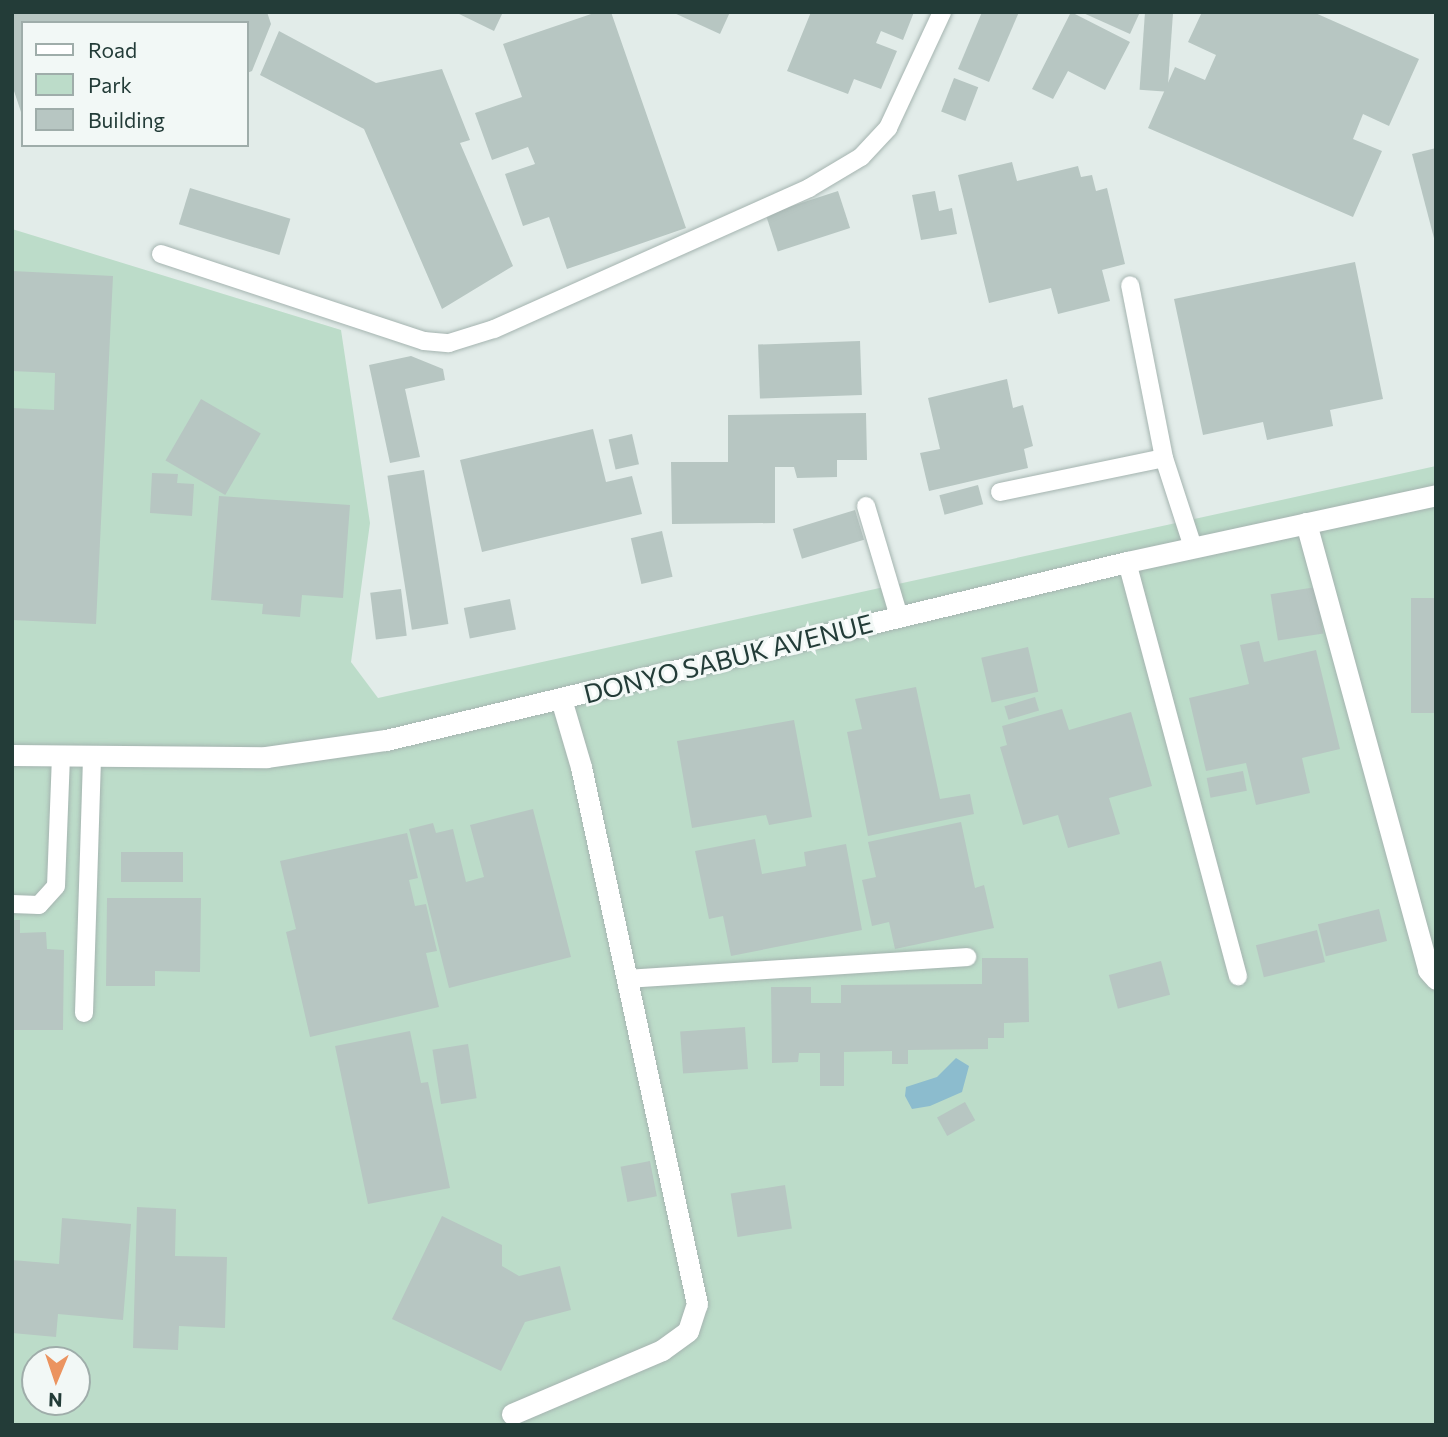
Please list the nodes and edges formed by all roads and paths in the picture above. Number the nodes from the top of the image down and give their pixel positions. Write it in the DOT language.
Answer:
graph roads {
  1 [pos="942,12"];
  2 [pos="161,254"];
  3 [pos="1130,285"];
  4 [pos="1164,458"];
  5 [pos="1000,492"];
  6 [pos="1436,495"];
  7 [pos="866,506"];
  8 [pos="1306,523"];
  9 [pos="1193,547"];
  10 [pos="1127,562"];
  11 [pos="899,617"];
  12 [pos="561,698"];
  13 [pos="12,755"];
  14 [pos="61,757"];
  15 [pos="92,758"];
  16 [pos="12,904"];
  17 [pos="967,957"];
  18 [pos="1238,976"];
  19 [pos="627,979"];
  20 [pos="1436,979"];
  21 [pos="84,1013"];
  22 [pos="512,1414"];
  1 -- 2 [label="lane"];
  3 -- 4 [label="lane"];
  4 -- 5 [label="lane"];
  4 -- 9 [label="lane"];
  6 -- 8 [label="street, DONYO SABUK AVENUE"];
  7 -- 11 [label="lane"];
  8 -- 9 [label="street, DONYO SABUK AVENUE"];
  8 -- 20 [label="street"];
  9 -- 10 [label="street, DONYO SABUK AVENUE"];
  10 -- 11 [label="street, DONYO SABUK AVENUE"];
  10 -- 18 [label="lane"];
  11 -- 12 [label="street, DONYO SABUK AVENUE"];
  12 -- 15 [label="street, DONYO SABUK AVENUE"];
  12 -- 19 [label="street"];
  13 -- 14 [label="street, DONYO SABUK AVENUE"];
  14 -- 15 [label="street, DONYO SABUK AVENUE"];
  14 -- 16 [label="lane"];
  15 -- 21 [label="lane"];
  17 -- 19 [label="lane"];
  19 -- 22 [label="street"];
}
